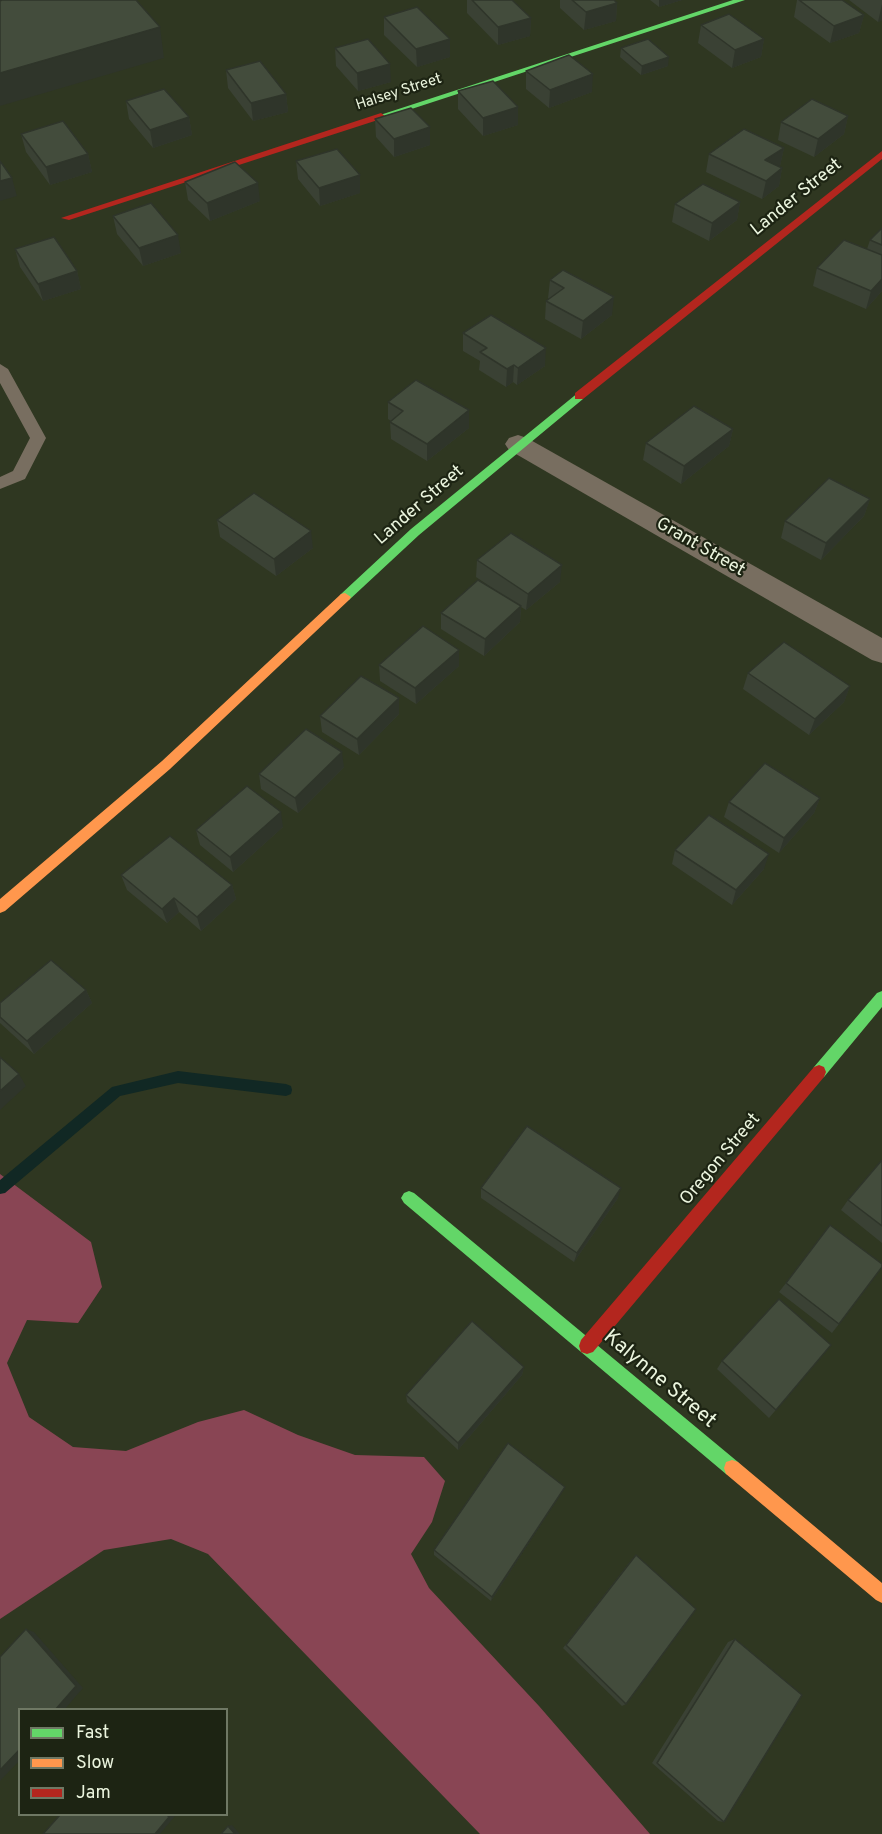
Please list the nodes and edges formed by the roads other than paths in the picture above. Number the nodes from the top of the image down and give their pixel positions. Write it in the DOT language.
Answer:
graph roads {
  1 [pos="741,0"];
  2 [pos="882,154"];
  3 [pos="66,218"];
  4 [pos="0,369"];
  5 [pos="518,444"];
  6 [pos="0,483"];
  7 [pos="882,652"];
  8 [pos="0,907"];
  9 [pos="882,997"];
  10 [pos="409,1198"];
  11 [pos="587,1347"];
  12 [pos="882,1594"];
  1 -- 3 [label="street, Halsey Street"];
  2 -- 5 [label="street, Lander Street"];
  4 -- 6 [label="lane"];
  5 -- 7 [label="street, Grant Street"];
  5 -- 8 [label="street, Lander Street"];
  9 -- 11 [label="street, Oregon Street"];
  10 -- 11 [label="street, Kalynne Street"];
  11 -- 12 [label="street, Kalynne Street"];
}
